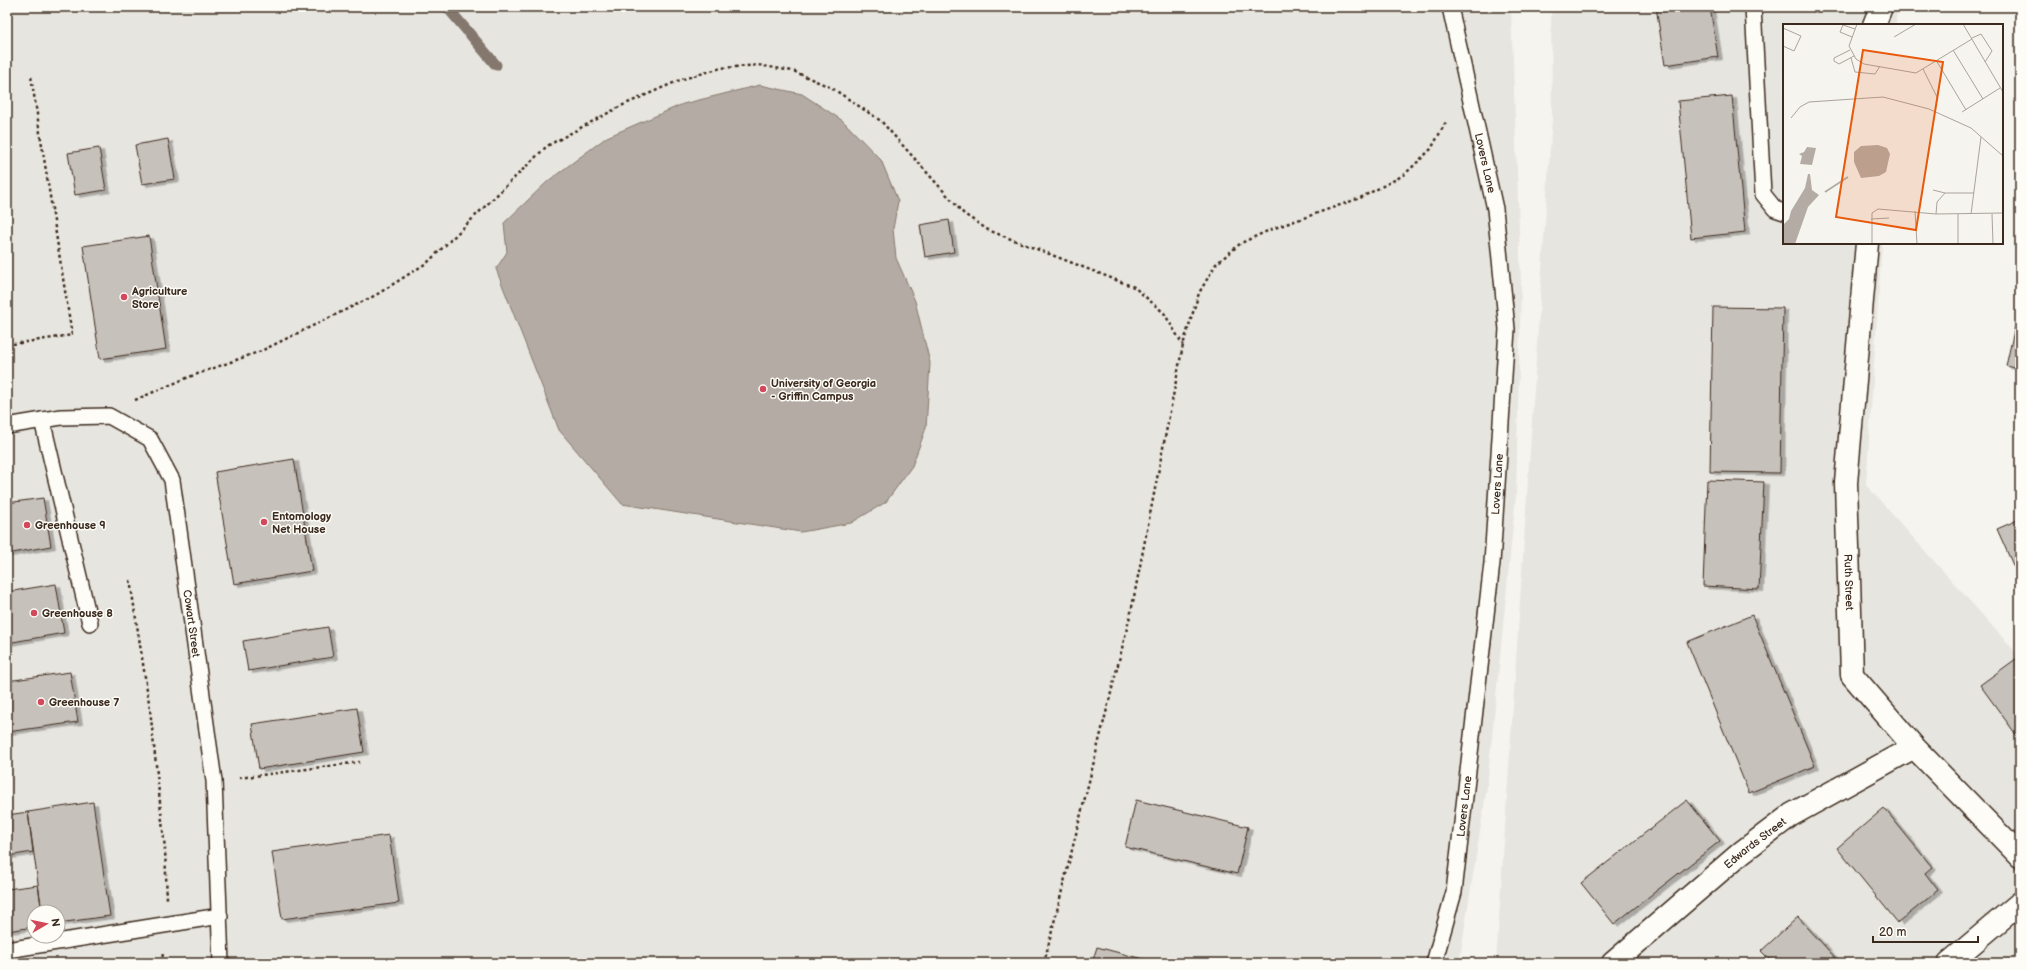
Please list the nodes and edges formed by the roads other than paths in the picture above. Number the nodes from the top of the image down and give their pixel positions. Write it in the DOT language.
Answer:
graph roads {
  1 [pos="1450,7"];
  2 [pos="1753,7"];
  3 [pos="1881,7"];
  4 [pos="1874,24"];
  5 [pos="1783,212"];
  6 [pos="1867,244"];
  7 [pos="42,420"];
  8 [pos="7,426"];
  9 [pos="90,623"];
  10 [pos="1914,747"];
  11 [pos="2020,856"];
  12 [pos="2020,903"];
  13 [pos="220,916"];
  14 [pos="7,950"];
  15 [pos="221,963"];
  16 [pos="1434,963"];
  17 [pos="1613,963"];
  18 [pos="1949,963"];
  1 -- 16 [label="lane, Lovers Lane"];
  2 -- 5 [label="lane"];
  3 -- 4 [label="street"];
  6 -- 10 [label="street, Ruth Street"];
  7 -- 8 [label="lane"];
  7 -- 9 [label="lane"];
  7 -- 13 [label="lane, Cowart Street"];
  10 -- 11 [label="street, Ruth Street"];
  10 -- 17 [label="street, Edwards Street"];
  12 -- 18 [label="street"];
  13 -- 14 [label="lane"];
  13 -- 15 [label="lane, Cowart Street"];
}
